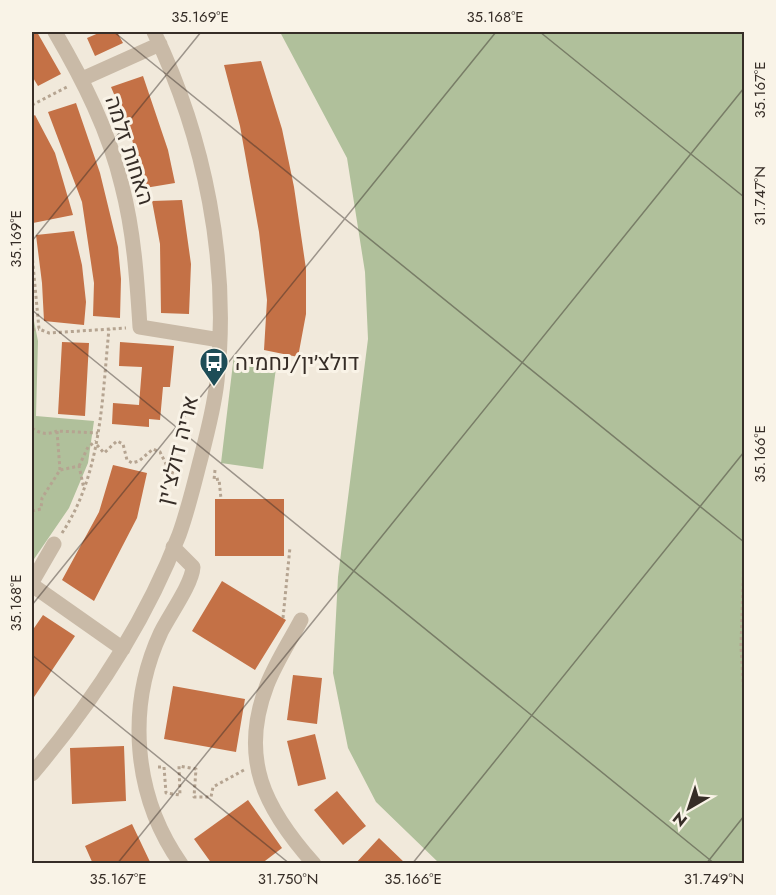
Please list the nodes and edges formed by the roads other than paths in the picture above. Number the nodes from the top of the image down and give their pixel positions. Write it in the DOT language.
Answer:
graph roads {
  1 [pos="55,32"];
  2 [pos="157,38"];
  3 [pos="82,79"];
  4 [pos="220,340"];
  5 [pos="54,544"];
  6 [pos="174,547"];
  7 [pos="32,583"];
  8 [pos="301,620"];
  9 [pos="123,649"];
  10 [pos="32,774"];
  11 [pos="181,864"];
  12 [pos="314,864"];
  1 -- 3 [label="street, האחות זלמה"];
  2 -- 3 [label="street"];
  2 -- 4 [label="street, אריה דולצ'ין"];
  3 -- 4 [label="street, האחות זלמה"];
  4 -- 6 [label="street, אריה דולצ'ין"];
  5 -- 7 [label="street"];
  6 -- 9 [label="street, אריה דולצ'ין"];
  6 -- 11 [label="street"];
  7 -- 9 [label="street"];
  8 -- 12 [label="street"];
  9 -- 10 [label="street, אריה דולצ'ין"];
}
